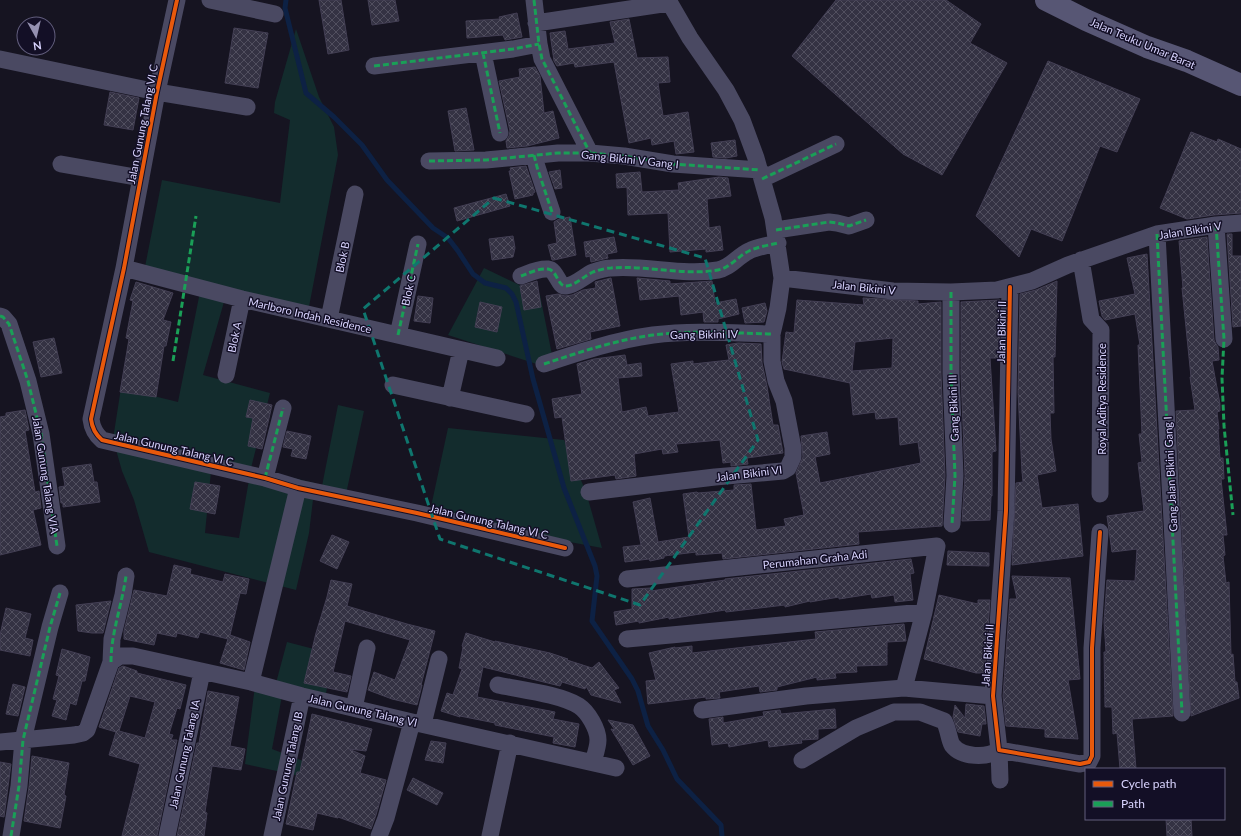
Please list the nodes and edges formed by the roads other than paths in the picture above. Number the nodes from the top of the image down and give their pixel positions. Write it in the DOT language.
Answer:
graph roads {
  1 [pos="177,0"];
  2 [pos="210,0"];
  3 [pos="534,0"];
  4 [pos="1046,0"];
  5 [pos="668,2"];
  6 [pos="275,14"];
  7 [pos="536,23"];
  8 [pos="539,44"];
  9 [pos="483,53"];
  10 [pos="0,58"];
  11 [pos="374,66"];
  12 [pos="1241,85"];
  13 [pos="158,92"];
  14 [pos="247,107"];
  15 [pos="500,133"];
  16 [pos="836,144"];
  17 [pos="590,153"];
  18 [pos="534,155"];
  19 [pos="429,162"];
  20 [pos="61,164"];
  21 [pos="761,175"];
  22 [pos="141,178"];
  23 [pos="355,194"];
  24 [pos="552,212"];
  25 [pos="866,220"];
  26 [pos="1241,223"];
  27 [pos="1216,225"];
  28 [pos="1157,234"];
  29 [pos="777,236"];
  30 [pos="418,244"];
  31 [pos="1081,260"];
  32 [pos="124,268"];
  33 [pos="521,276"];
  34 [pos="782,278"];
  35 [pos="1010,287"];
  36 [pos="951,292"];
  37 [pos="242,299"];
  38 [pos="0,316"];
  39 [pos="329,319"];
  40 [pos="772,334"];
  41 [pos="398,335"];
  42 [pos="1224,339"];
  43 [pos="461,350"];
  44 [pos="497,358"];
  45 [pos="544,364"];
  46 [pos="226,375"];
  47 [pos="393,385"];
  48 [pos="450,398"];
  49 [pos="283,408"];
  50 [pos="526,414"];
  51 [pos="265,478"];
  52 [pos="298,488"];
  53 [pos="589,492"];
  54 [pos="1100,494"];
  55 [pos="952,524"];
  56 [pos="1100,532"];
  57 [pos="57,546"];
  58 [pos="565,548"];
  59 [pos="126,576"];
  60 [pos="627,579"];
  61 [pos="60,593"];
  62 [pos="924,612"];
  63 [pos="627,639"];
  64 [pos="367,648"];
  65 [pos="439,658"];
  66 [pos="111,662"];
  67 [pos="202,672"];
  68 [pos="251,682"];
  69 [pos="498,685"];
  70 [pos="904,688"];
  71 [pos="302,696"];
  72 [pos="993,696"];
  73 [pos="354,708"];
  74 [pos="702,710"];
  75 [pos="1182,713"];
  76 [pos="418,723"];
  77 [pos="23,740"];
  78 [pos="0,742"];
  79 [pos="510,743"];
  80 [pos="999,750"];
  81 [pos="802,760"];
  82 [pos="593,762"];
  83 [pos="616,768"];
  84 [pos="1000,780"];
  85 [pos="11,836"];
  86 [pos="166,836"];
  87 [pos="272,836"];
  88 [pos="379,836"];
  89 [pos="490,836"];
  1 -- 13 [label="street, Jalan Gunung Talang VI C"];
  2 -- 6 [label="street"];
  3 -- 7 [label="street"];
  4 -- 12 [label="main road, Jalan Teuku Umar Barat"];
  5 -- 7 [label="street"];
  5 -- 21 [label="street"];
  7 -- 8 [label="street"];
  8 -- 9 [label="street"];
  8 -- 17 [label="street"];
  9 -- 11 [label="street"];
  9 -- 15 [label="street"];
  10 -- 13 [label="street, Jalan Gunung Talang VI C"];
  13 -- 14 [label="street, Jalan Gunung Talang VI C"];
  13 -- 22 [label="street, Jalan Gunung Talang VI C"];
  16 -- 21 [label="street"];
  17 -- 18 [label="street, Gang Bikini V Gang I"];
  17 -- 21 [label="street, Gang Bikini V Gang I"];
  18 -- 19 [label="street, Gang Bikini V Gang I"];
  18 -- 24 [label="street"];
  20 -- 22 [label="street"];
  21 -- 29 [label="street"];
  22 -- 32 [label="street, Jalan Gunung Talang VI C"];
  23 -- 39 [label="street, Blok B"];
  25 -- 29 [label="street"];
  26 -- 27 [label="street, Jalan Bikini V"];
  27 -- 28 [label="street, Jalan Bikini V"];
  27 -- 42 [label="street"];
  28 -- 31 [label="street, Jalan Bikini V"];
  28 -- 75 [label="street, Gang Jalan Bikini Gang I"];
  29 -- 33 [label="street"];
  29 -- 34 [label="street"];
  30 -- 41 [label="street, Blok C"];
  31 -- 35 [label="street, Jalan Bikini V"];
  31 -- 54 [label="street, Royal Aditya Residence"];
  32 -- 37 [label="street, Marlboro Indah Residence"];
  32 -- 51 [label="street, Jalan Gunung Talang VI C"];
  34 -- 36 [label="street, Jalan Bikini V"];
  34 -- 40 [label="street, Jalan Bikini VI"];
  35 -- 36 [label="street, Jalan Bikini V"];
  35 -- 72 [label="street, Jalan Bikini II"];
  36 -- 55 [label="street, Gang Bikini III"];
  37 -- 39 [label="street, Marlboro Indah Residence"];
  37 -- 46 [label="street, Blok A"];
  38 -- 57 [label="street, Jalan Gunung Talang VIA"];
  39 -- 41 [label="street, Marlboro Indah Residence"];
  40 -- 45 [label="street, Gang Bikini IV"];
  40 -- 53 [label="street, Jalan Bikini VI"];
  41 -- 43 [label="street, Marlboro Indah Residence"];
  43 -- 44 [label="street, Marlboro Indah Residence"];
  43 -- 48 [label="street"];
  47 -- 48 [label="street"];
  48 -- 50 [label="street"];
  49 -- 51 [label="street"];
  51 -- 52 [label="street, Jalan Gunung Talang VI C"];
  52 -- 58 [label="street, Jalan Gunung Talang VI C"];
  52 -- 68 [label="street"];
  56 -- 80 [label="street"];
  59 -- 66 [label="street"];
  60 -- 62 [label="street, Perumahan Graha Adi"];
  61 -- 77 [label="street"];
  62 -- 63 [label="street"];
  62 -- 70 [label="street, Perumahan Graha Adi"];
  64 -- 73 [label="street"];
  65 -- 76 [label="street"];
  66 -- 67 [label="street, Jalan Gunung Talang VI"];
  66 -- 77 [label="street"];
  67 -- 68 [label="street, Jalan Gunung Talang VI"];
  67 -- 86 [label="street, Jalan Gunung Talang IA"];
  68 -- 71 [label="street, Jalan Gunung Talang VI"];
  69 -- 82 [label="street"];
  70 -- 72 [label="street"];
  70 -- 74 [label="street"];
  71 -- 73 [label="street, Jalan Gunung Talang VI"];
  71 -- 87 [label="street, Jalan Gunung Talang IB"];
  72 -- 80 [label="street, Jalan Bikini II"];
  73 -- 76 [label="street, Jalan Gunung Talang VI"];
  76 -- 79 [label="street, Jalan Gunung Talang VI"];
  76 -- 88 [label="street"];
  77 -- 78 [label="street"];
  77 -- 85 [label="street"];
  79 -- 82 [label="street, Jalan Gunung Talang VI"];
  79 -- 89 [label="street"];
  80 -- 81 [label="street"];
  80 -- 84 [label="street, Jalan Bikini II"];
  82 -- 83 [label="street, Jalan Gunung Talang VI"];
}
